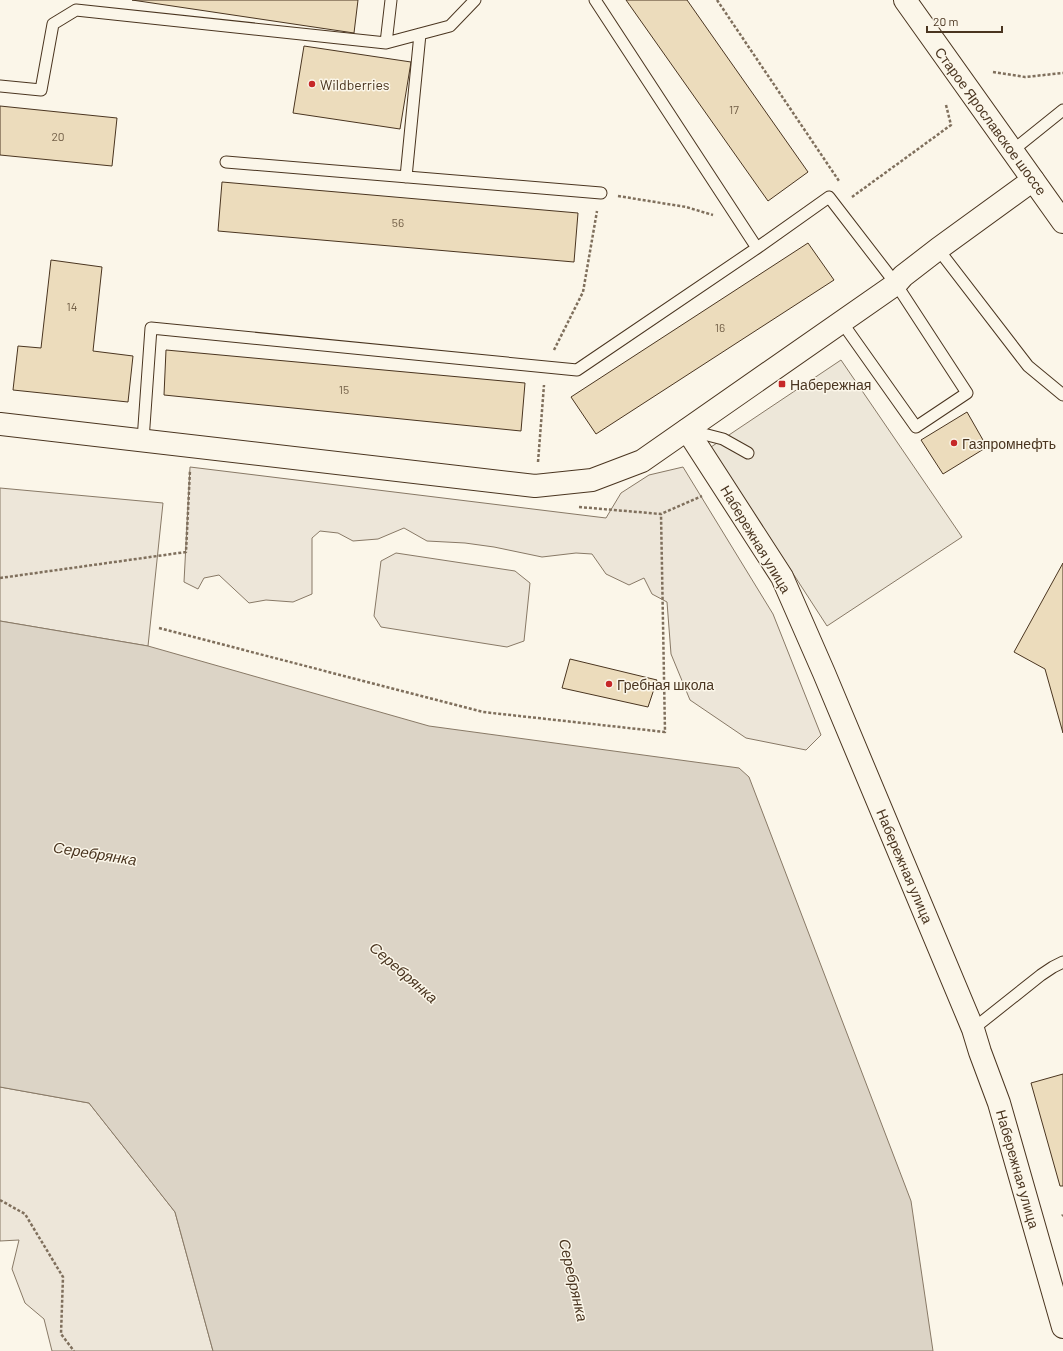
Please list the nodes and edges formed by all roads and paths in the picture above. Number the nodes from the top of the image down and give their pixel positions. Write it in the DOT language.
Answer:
graph roads {
  1 [pos="391,0"];
  2 [pos="475,0"];
  3 [pos="595,0"];
  4 [pos="717,0"];
  5 [pos="905,0"];
  6 [pos="420,34"];
  7 [pos="386,43"];
  8 [pos="993,72"];
  9 [pos="1063,73"];
  10 [pos="0,86"];
  11 [pos="946,105"];
  12 [pos="1063,110"];
  13 [pos="1012,151"];
  14 [pos="226,162"];
  15 [pos="406,177"];
  16 [pos="1033,180"];
  17 [pos="842,185"];
  18 [pos="601,193"];
  19 [pos="850,198"];
  20 [pos="1063,222"];
  21 [pos="742,224"];
  22 [pos="757,248"];
  23 [pos="938,249"];
  24 [pos="896,284"];
  25 [pos="841,321"];
  26 [pos="546,367"];
  27 [pos="1063,395"];
  28 [pos="0,424"];
  29 [pos="688,430"];
  30 [pos="143,440"];
  31 [pos="748,453"];
  32 [pos="538,465"];
  33 [pos="190,467"];
  34 [pos="724,486"];
  35 [pos="577,507"];
  36 [pos="661,514"];
  37 [pos="0,578"];
  38 [pos="159,628"];
  39 [pos="1063,962"];
  40 [pos="973,1029"];
  41 [pos="0,1200"];
  42 [pos="1063,1327"];
  43 [pos="74,1351"];
  1 -- 7 [label="lane"];
  2 -- 6 [label="lane"];
  3 -- 21 [label="lane"];
  4 -- 17 [label="path"];
  5 -- 13 [label="street, Старое Ярославское шоссе"];
  6 -- 7 [label="lane"];
  6 -- 15 [label="lane"];
  7 -- 10 [label="lane"];
  8 -- 9 [label="path"];
  11 -- 19 [label="path"];
  12 -- 13 [label="lane"];
  13 -- 16 [label="street, Старое Ярославское шоссе"];
  14 -- 15 [label="lane"];
  15 -- 18 [label="lane"];
  16 -- 20 [label="street, Старое Ярославское шоссе"];
  16 -- 23 [label="street"];
  18 -- 21 [label="path"];
  18 -- 26 [label="path"];
  21 -- 22 [label="lane"];
  22 -- 24 [label="lane"];
  22 -- 26 [label="lane"];
  23 -- 24 [label="street"];
  23 -- 27 [label="lane"];
  24 -- 25 [label="street"];
  24 -- 25 [label="lane"];
  25 -- 29 [label="street"];
  26 -- 30 [label="lane"];
  26 -- 32 [label="path"];
  28 -- 30 [label="street"];
  29 -- 30 [label="street"];
  29 -- 31 [label="lane"];
  29 -- 34 [label="street, Набережная улица"];
  33 -- 37 [label="path"];
  34 -- 36 [label="path"];
  34 -- 40 [label="street, Набережная улица"];
  35 -- 36 [label="path"];
  36 -- 38 [label="path"];
  39 -- 40 [label="lane"];
  40 -- 42 [label="street, Набережная улица"];
  41 -- 43 [label="path"];
}
